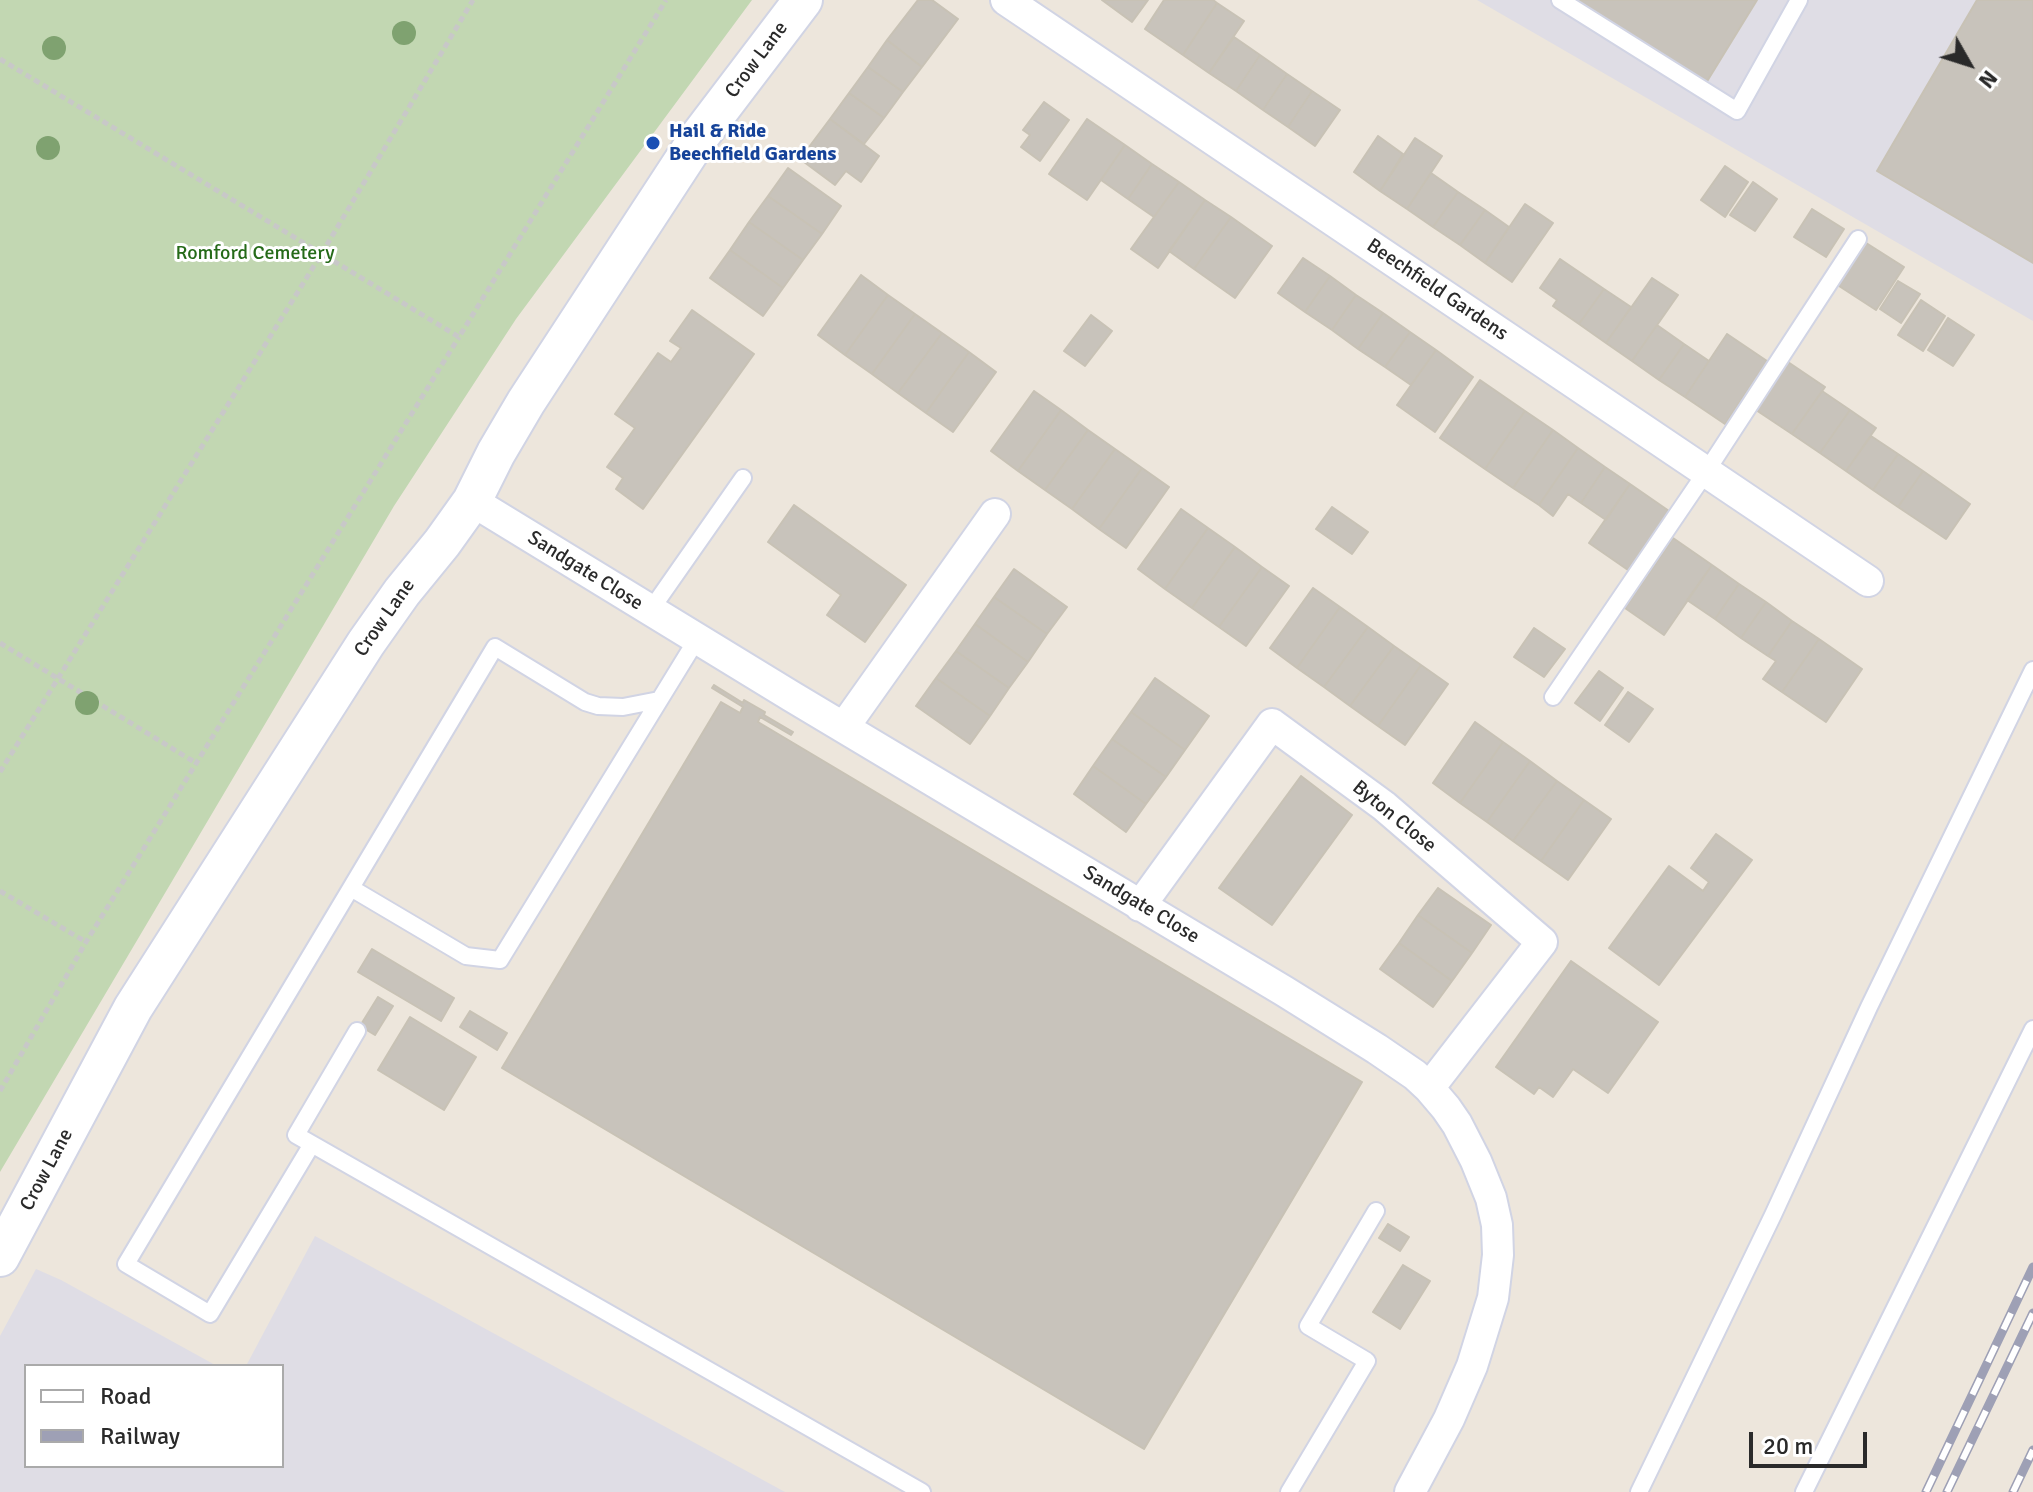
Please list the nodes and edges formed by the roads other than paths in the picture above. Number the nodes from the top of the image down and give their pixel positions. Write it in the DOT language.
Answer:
graph roads {
  1 [pos="803,0"];
  2 [pos="1006,0"];
  3 [pos="1560,0"];
  4 [pos="1799,0"];
  5 [pos="1858,239"];
  6 [pos="1706,472"];
  7 [pos="743,478"];
  8 [pos="472,501"];
  9 [pos="995,514"];
  10 [pos="1868,581"];
  11 [pos="650,611"];
  12 [pos="697,639"];
  13 [pos="2033,670"];
  14 [pos="1553,697"];
  15 [pos="659,700"];
  16 [pos="844,727"];
  17 [pos="351,888"];
  18 [pos="1140,906"];
  19 [pos="2033,1029"];
  20 [pos="357,1031"];
  21 [pos="1429,1088"];
  22 [pos="312,1144"];
  23 [pos="1376,1211"];
  24 [pos="0,1257"];
  25 [pos="922,1492"];
  26 [pos="1289,1492"];
  27 [pos="1410,1492"];
  28 [pos="1639,1492"];
  29 [pos="1804,1492"];
  1 -- 8 [label="street, Crow Lane"];
  2 -- 6 [label="street, Beechfield Gardens"];
  3 -- 4 [label="lane"];
  5 -- 6 [label="lane"];
  6 -- 10 [label="street, Beechfield Gardens"];
  6 -- 14 [label="lane"];
  7 -- 11 [label="lane"];
  8 -- 11 [label="street, Sandgate Close"];
  8 -- 24 [label="street, Crow Lane"];
  9 -- 16 [label="street"];
  11 -- 12 [label="street, Sandgate Close"];
  12 -- 15 [label="lane"];
  12 -- 16 [label="street, Sandgate Close"];
  13 -- 28 [label="lane"];
  15 -- 17 [label="lane"];
  15 -- 17 [label="lane"];
  16 -- 18 [label="street, Sandgate Close"];
  17 -- 22 [label="lane"];
  18 -- 21 [label="street, Sandgate Close"];
  18 -- 21 [label="street, Byton Close"];
  19 -- 29 [label="lane"];
  20 -- 22 [label="lane"];
  21 -- 27 [label="street, Sandgate Close"];
  22 -- 25 [label="lane"];
  23 -- 26 [label="lane"];
}
